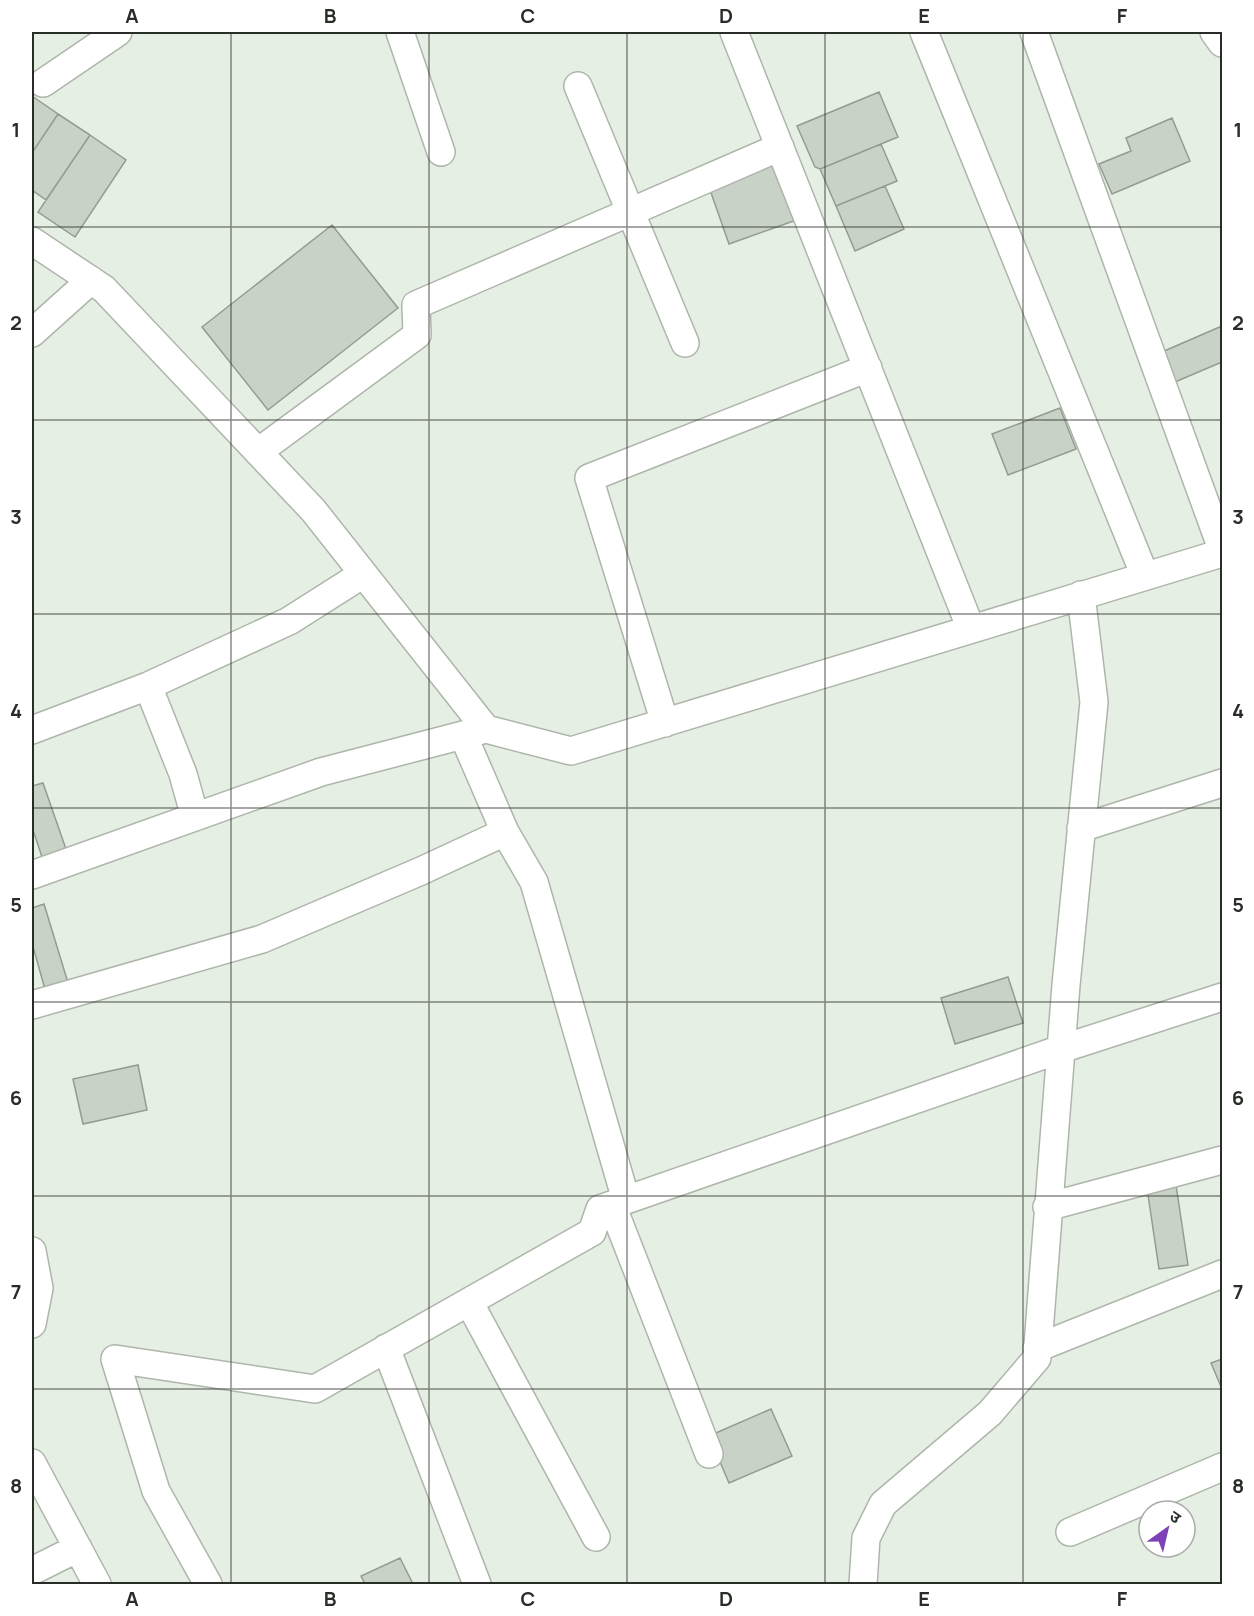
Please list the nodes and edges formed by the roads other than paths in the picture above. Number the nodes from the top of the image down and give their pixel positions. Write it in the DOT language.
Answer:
graph roads {
  1 [pos="118,32"];
  2 [pos="400,32"];
  3 [pos="735,32"];
  4 [pos="924,32"];
  5 [pos="1035,32"];
  6 [pos="1214,32"];
  7 [pos="1222,43"];
  8 [pos="43,83"];
  9 [pos="578,86"];
  10 [pos="780,147"];
  11 [pos="441,152"];
  12 [pos="630,212"];
  13 [pos="32,241"];
  14 [pos="91,280"];
  15 [pos="32,333"];
  16 [pos="685,343"];
  17 [pos="868,368"];
  18 [pos="258,452"];
  19 [pos="1222,551"];
  20 [pos="363,574"];
  21 [pos="1145,576"];
  22 [pos="1081,596"];
  23 [pos="971,629"];
  24 [pos="148,686"];
  25 [pos="665,723"];
  26 [pos="32,730"];
  27 [pos="474,732"];
  28 [pos="1222,783"];
  29 [pos="195,817"];
  30 [pos="1081,828"];
  31 [pos="505,832"];
  32 [pos="32,875"];
  33 [pos="1222,997"];
  34 [pos="32,1005"];
  35 [pos="1061,1049"];
  36 [pos="1222,1160"];
  37 [pos="619,1203"];
  38 [pos="1047,1207"];
  39 [pos="32,1251"];
  40 [pos="1222,1274"];
  41 [pos="469,1302"];
  42 [pos="32,1324"];
  43 [pos="386,1348"];
  44 [pos="1038,1348"];
  45 [pos="710,1454"];
  46 [pos="32,1462"];
  47 [pos="1222,1467"];
  48 [pos="1070,1532"];
  49 [pos="596,1537"];
  50 [pos="78,1548"];
  51 [pos="32,1570"];
  52 [pos="97,1584"];
  53 [pos="208,1584"];
  54 [pos="477,1584"];
  55 [pos="863,1584"];
  1 -- 8 [label="street"];
  2 -- 11 [label="street"];
  3 -- 10 [label="street"];
  4 -- 21 [label="street"];
  5 -- 19 [label="street"];
  6 -- 7 [label="street"];
  9 -- 12 [label="street"];
  10 -- 12 [label="street"];
  10 -- 17 [label="street"];
  12 -- 16 [label="street"];
  12 -- 18 [label="street"];
  13 -- 14 [label="street"];
  14 -- 15 [label="street"];
  14 -- 18 [label="street"];
  17 -- 23 [label="street"];
  17 -- 25 [label="street"];
  18 -- 20 [label="street"];
  19 -- 21 [label="street"];
  20 -- 24 [label="street"];
  20 -- 27 [label="street"];
  21 -- 22 [label="street"];
  22 -- 23 [label="street"];
  22 -- 30 [label="street"];
  23 -- 25 [label="street"];
  24 -- 26 [label="street"];
  24 -- 29 [label="street"];
  25 -- 27 [label="street"];
  27 -- 29 [label="street"];
  27 -- 31 [label="street"];
  28 -- 30 [label="street"];
  29 -- 32 [label="street"];
  30 -- 35 [label="street"];
  31 -- 34 [label="street"];
  31 -- 37 [label="street"];
  33 -- 35 [label="street"];
  35 -- 37 [label="street"];
  35 -- 38 [label="street"];
  36 -- 38 [label="street"];
  37 -- 41 [label="street"];
  37 -- 45 [label="street"];
  38 -- 44 [label="street"];
  39 -- 42 [label="street"];
  40 -- 44 [label="street"];
  41 -- 43 [label="street"];
  41 -- 49 [label="street"];
  43 -- 53 [label="street"];
  43 -- 54 [label="street"];
  44 -- 55 [label="street"];
  46 -- 50 [label="street"];
  47 -- 48 [label="street"];
  50 -- 51 [label="street"];
  50 -- 52 [label="street"];
}
